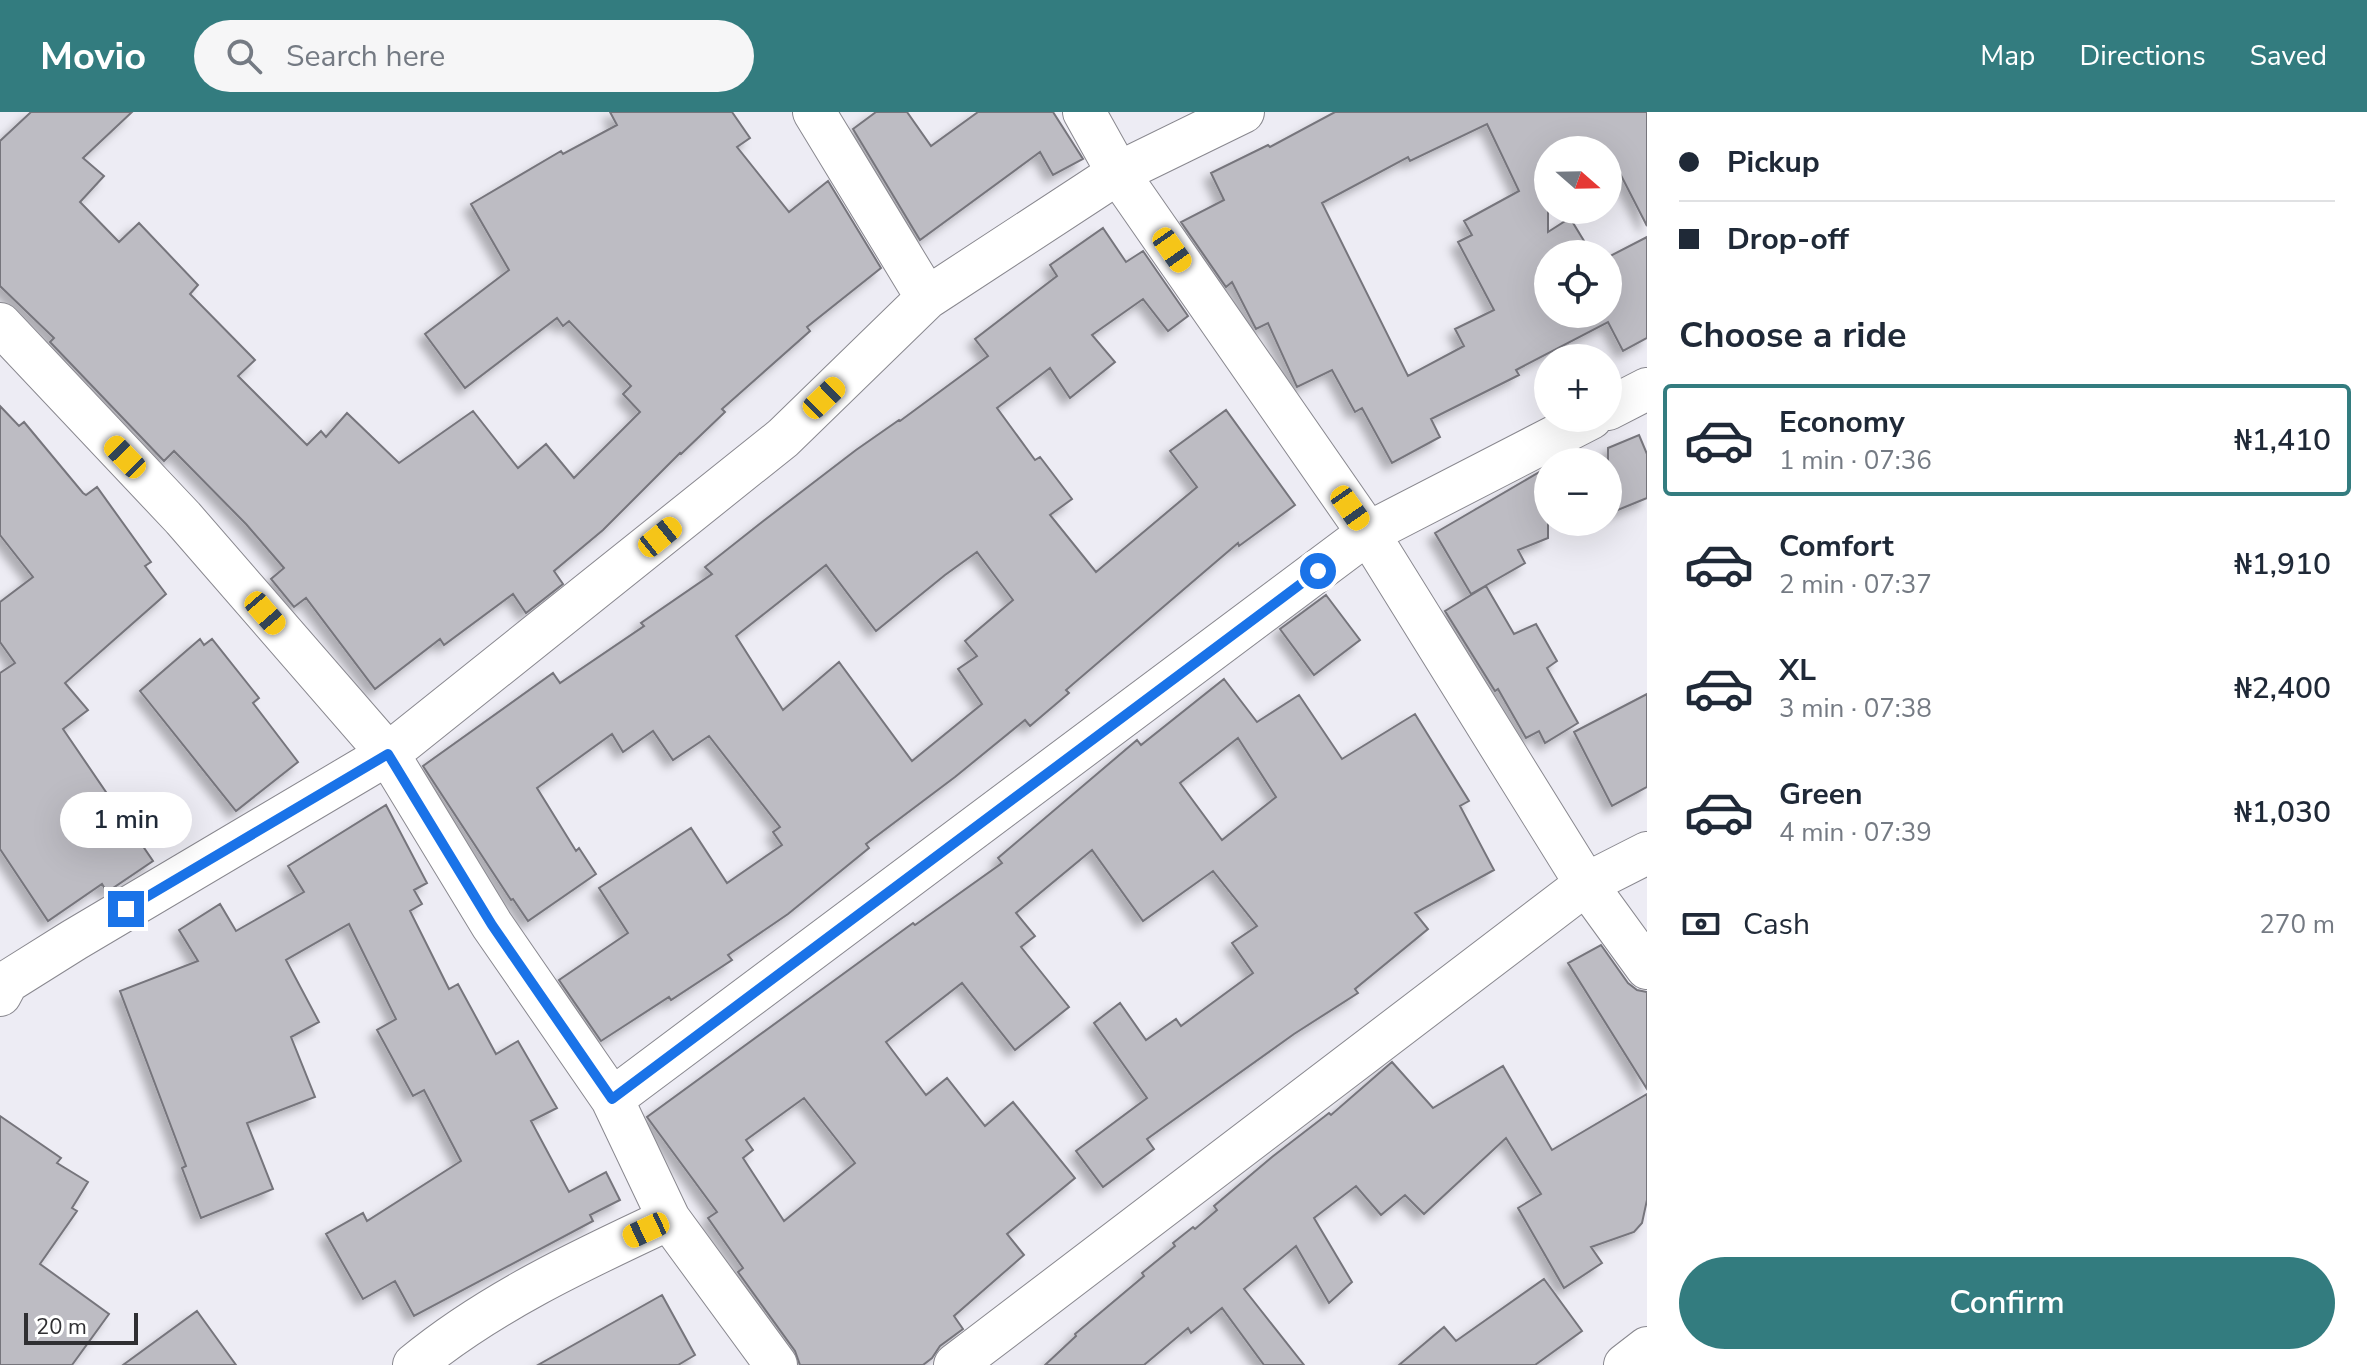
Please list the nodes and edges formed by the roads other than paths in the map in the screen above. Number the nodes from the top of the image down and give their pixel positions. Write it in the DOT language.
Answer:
graph roads {
  1 [pos="814,112"];
  2 [pos="1084,112"];
  3 [pos="1243,112"];
  4 [pos="1118,173"];
  5 [pos="927,298"];
  6 [pos="0,324"];
  7 [pos="1647,389"];
  8 [pos="1622,402"];
  9 [pos="1564,432"];
  10 [pos="1368,533"];
  11 [pos="388,754"];
  12 [pos="1647,853"];
  13 [pos="1586,884"];
  14 [pos="1647,968"];
  15 [pos="0,995"];
  16 [pos="612,1099"];
  17 [pos="669,1219"];
  18 [pos="1647,1348"];
  19 [pos="414,1365"];
  20 [pos="776,1365"];
  21 [pos="955,1365"];
  22 [pos="1625,1365"];
  1 -- 5 [label="street"];
  2 -- 4 [label="street"];
  3 -- 4 [label="street"];
  4 -- 5 [label="street"];
  4 -- 10 [label="street"];
  5 -- 11 [label="street"];
  6 -- 11 [label="street"];
  7 -- 8 [label="street"];
  9 -- 10 [label="street"];
  10 -- 13 [label="street"];
  10 -- 16 [label="street"];
  11 -- 15 [label="street"];
  11 -- 16 [label="street"];
  12 -- 13 [label="street"];
  13 -- 14 [label="street"];
  13 -- 21 [label="street"];
  16 -- 17 [label="street"];
  17 -- 19 [label="street"];
  17 -- 20 [label="street"];
  18 -- 22 [label="street"];
}
